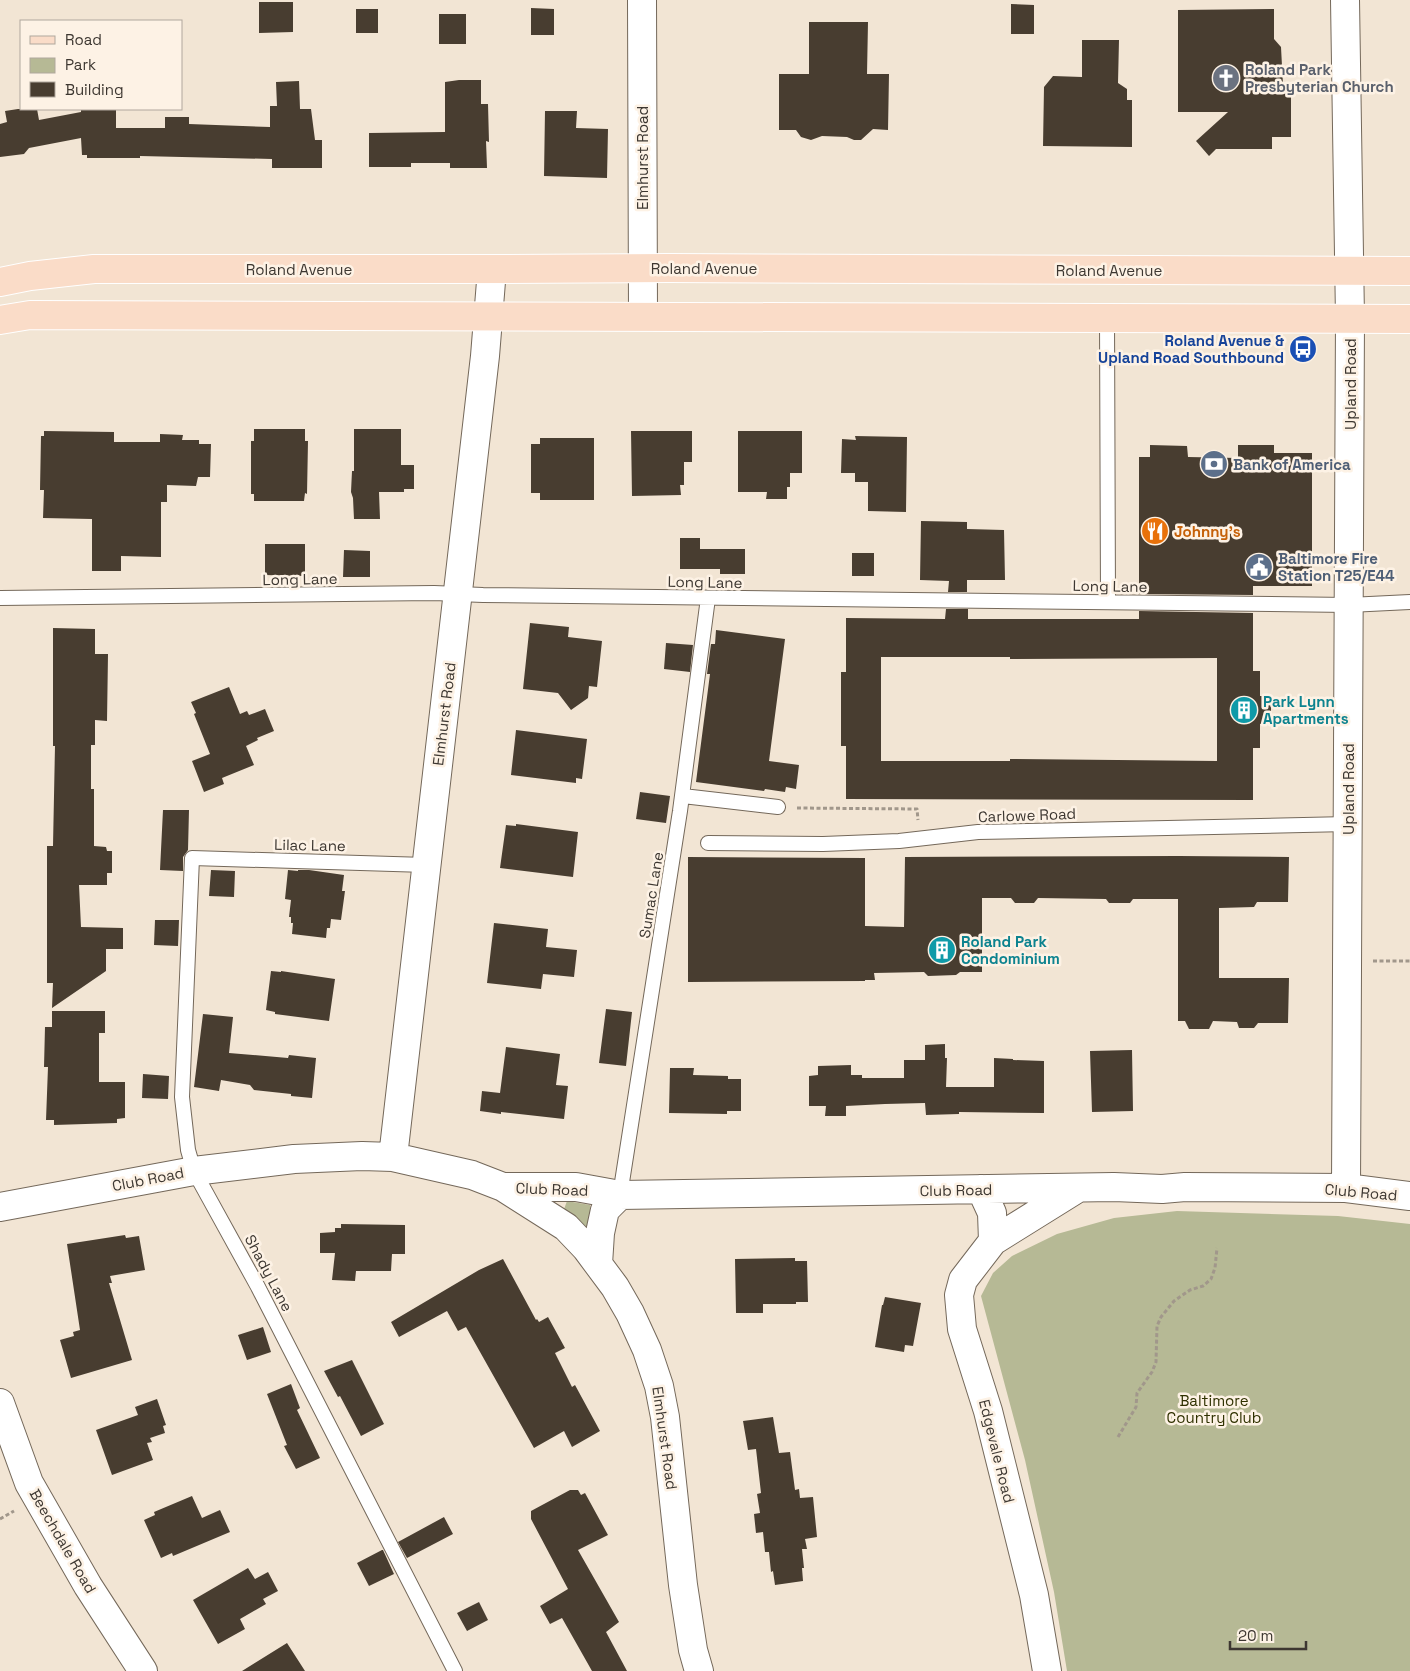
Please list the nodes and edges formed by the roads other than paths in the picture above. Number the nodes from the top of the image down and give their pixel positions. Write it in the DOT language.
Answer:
graph roads {
  1 [pos="642,0"];
  2 [pos="1345,0"];
  3 [pos="642,268"];
  4 [pos="492,269"];
  5 [pos="1350,271"];
  6 [pos="1410,271"];
  7 [pos="0,282"];
  8 [pos="643,315"];
  9 [pos="489,316"];
  10 [pos="1107,317"];
  11 [pos="1350,318"];
  12 [pos="1410,319"];
  13 [pos="0,320"];
  14 [pos="458,595"];
  15 [pos="0,598"];
  16 [pos="708,598"];
  17 [pos="1108,602"];
  18 [pos="1410,602"];
  19 [pos="1349,605"];
  20 [pos="682,796"];
  21 [pos="778,807"];
  22 [pos="1348,824"];
  23 [pos="708,843"];
  24 [pos="192,858"];
  25 [pos="426,865"];
  26 [pos="393,1157"];
  27 [pos="194,1171"];
  28 [pos="503,1187"];
  29 [pos="1078,1188"];
  30 [pos="1346,1188"];
  31 [pos="981,1189"];
  32 [pos="620,1195"];
  33 [pos="1410,1196"];
  34 [pos="0,1208"];
  35 [pos="993,1242"];
  36 [pos="598,1264"];
  37 [pos="0,1403"];
  38 [pos="143,1671"];
  39 [pos="455,1671"];
  40 [pos="699,1671"];
  41 [pos="1047,1671"];
  1 -- 3 [label="street, Elmhurst Road"];
  2 -- 5 [label="street, Upland Road"];
  3 -- 4 [label="main road, Roland Avenue"];
  3 -- 5 [label="main road, Roland Avenue"];
  3 -- 8 [label="street, Elmhurst Road"];
  4 -- 7 [label="main road, Roland Avenue"];
  4 -- 9 [label="street, Elmhurst Road"];
  5 -- 6 [label="main road, Roland Avenue"];
  5 -- 11 [label="street, Upland Road"];
  8 -- 9 [label="main road"];
  8 -- 10 [label="main road"];
  9 -- 13 [label="main road"];
  9 -- 14 [label="street, Elmhurst Road"];
  10 -- 11 [label="main road"];
  10 -- 17 [label="lane"];
  11 -- 12 [label="main road"];
  11 -- 19 [label="street, Upland Road"];
  14 -- 15 [label="lane, Long Lane"];
  14 -- 16 [label="lane, Long Lane"];
  14 -- 25 [label="street, Elmhurst Road"];
  16 -- 17 [label="lane, Long Lane"];
  16 -- 20 [label="lane, Sumac Lane"];
  17 -- 19 [label="lane, Long Lane"];
  18 -- 19 [label="lane, Long Lane"];
  19 -- 22 [label="street, Upland Road"];
  20 -- 21 [label="lane"];
  20 -- 32 [label="lane, Sumac Lane"];
  22 -- 23 [label="lane, Carlowe Road"];
  22 -- 30 [label="street, Upland Road"];
  24 -- 25 [label="lane, Lilac Lane"];
  24 -- 27 [label="lane, Shady Lane"];
  25 -- 26 [label="street, Elmhurst Road"];
  26 -- 27 [label="street, Club Road"];
  26 -- 28 [label="street, Club Road"];
  27 -- 34 [label="street, Club Road"];
  27 -- 39 [label="lane, Shady Lane"];
  28 -- 32 [label="street, Club Road"];
  28 -- 36 [label="street, Club Road"];
  29 -- 30 [label="street, Club Road"];
  29 -- 31 [label="street, Club Road"];
  29 -- 35 [label="street, Edgevale Road"];
  30 -- 33 [label="street, Club Road"];
  31 -- 32 [label="street, Club Road"];
  31 -- 35 [label="street"];
  32 -- 36 [label="street"];
  35 -- 41 [label="street, Edgevale Road"];
  36 -- 40 [label="street, Elmhurst Road"];
  37 -- 38 [label="street, Beechdale Road"];
}
